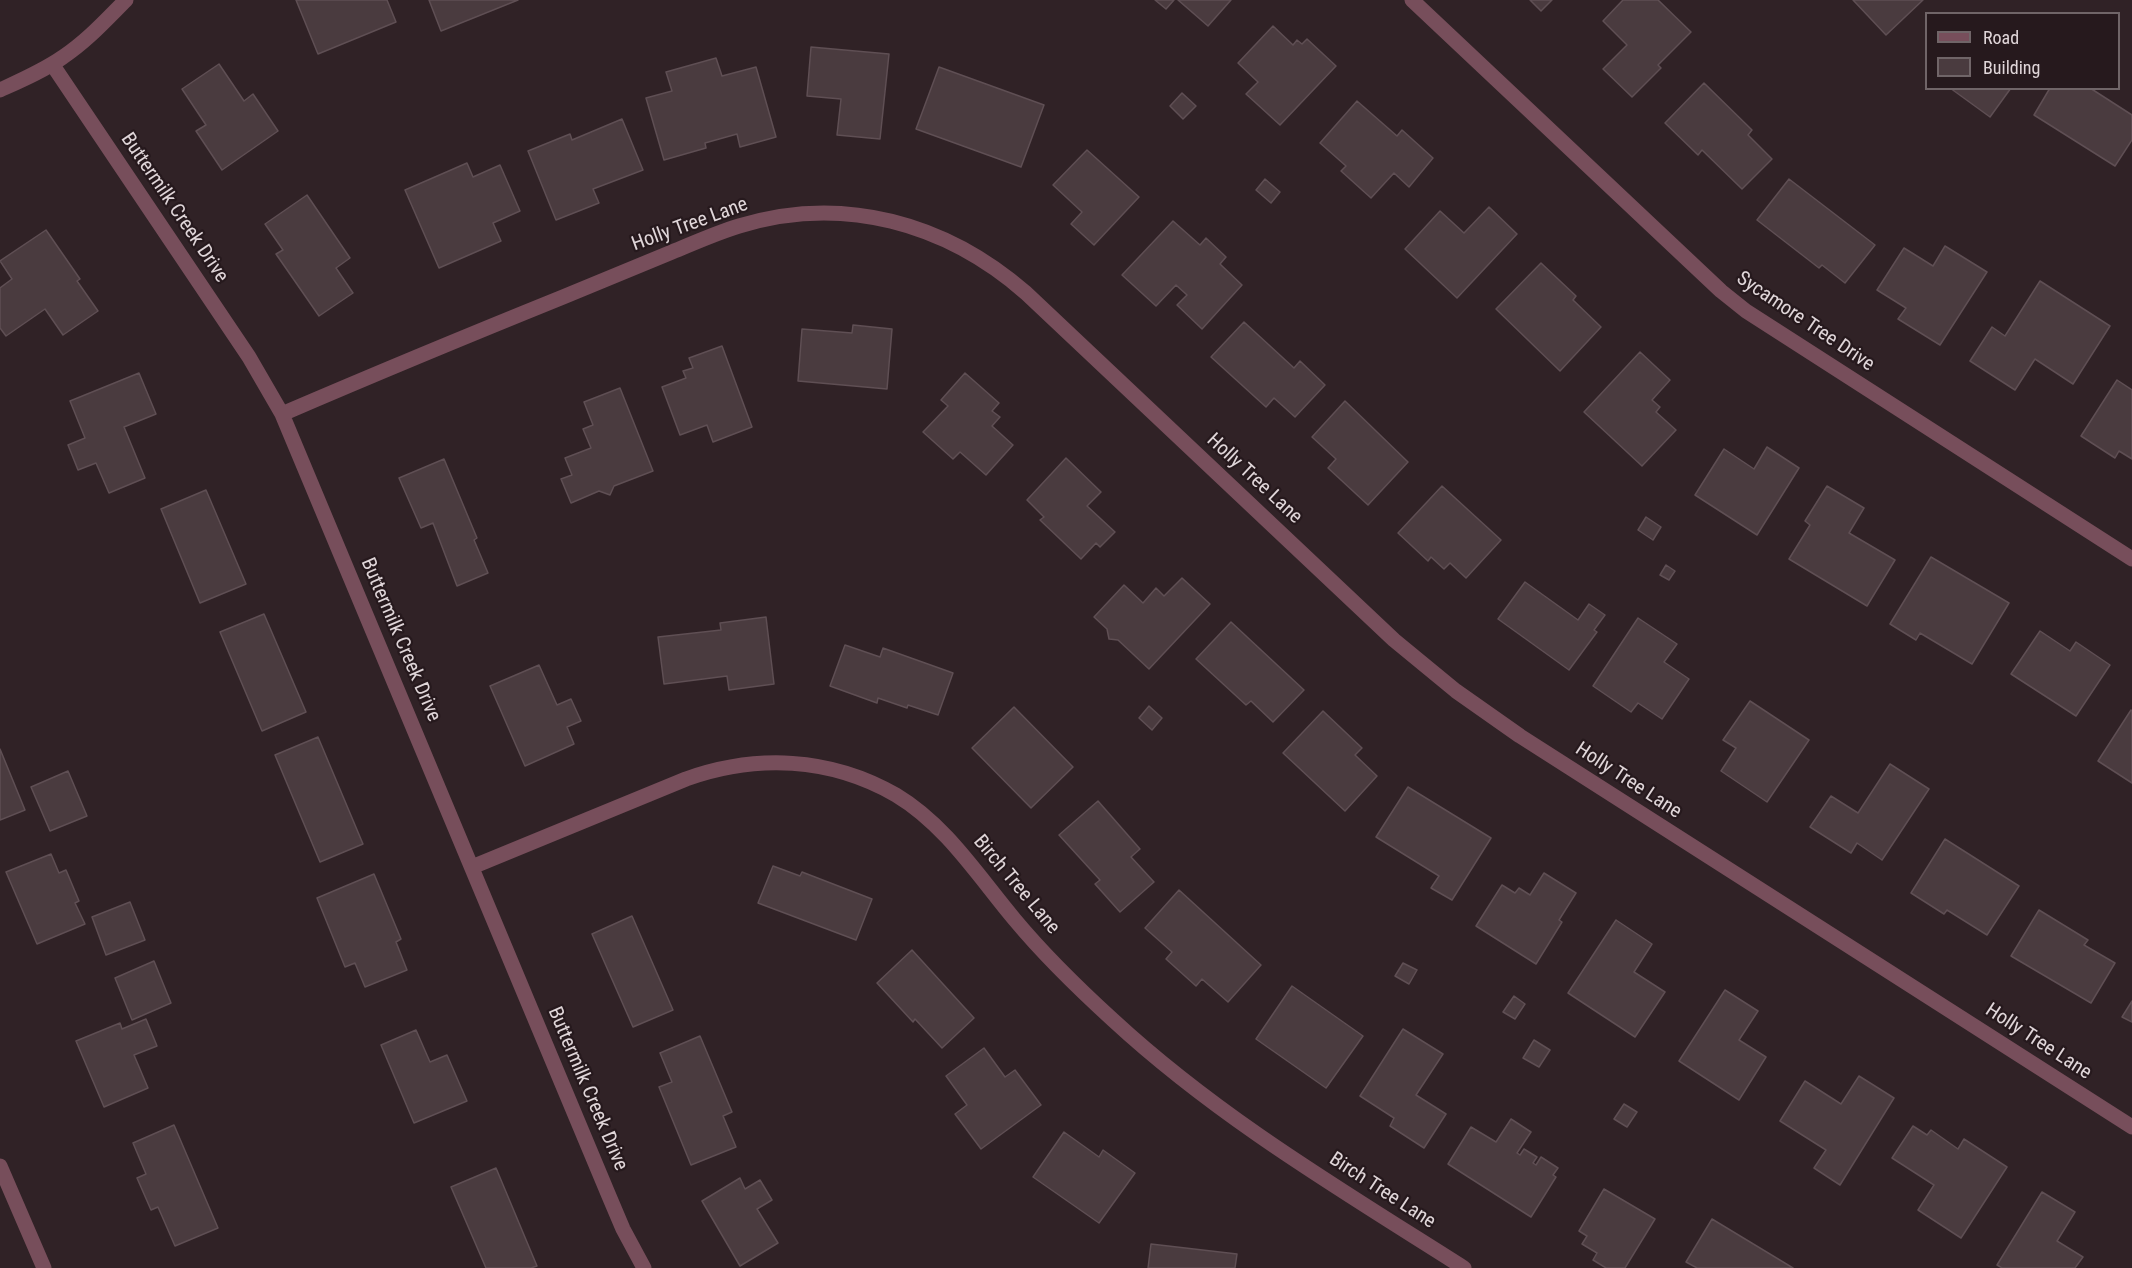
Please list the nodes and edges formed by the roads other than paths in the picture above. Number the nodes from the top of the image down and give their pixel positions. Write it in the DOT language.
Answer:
graph roads {
  1 [pos="126,0"];
  2 [pos="1412,0"];
  3 [pos="52,64"];
  4 [pos="0,90"];
  5 [pos="282,414"];
  6 [pos="2132,559"];
  7 [pos="472,867"];
  8 [pos="2132,1126"];
  9 [pos="0,1166"];
  10 [pos="44,1268"];
  11 [pos="644,1268"];
  12 [pos="1464,1268"];
  1 -- 3 [label="street"];
  2 -- 6 [label="street, Sycamore Tree Drive"];
  3 -- 4 [label="street"];
  3 -- 5 [label="street, Buttermilk Creek Drive"];
  5 -- 7 [label="street, Buttermilk Creek Drive"];
  5 -- 8 [label="street, Holly Tree Lane"];
  7 -- 11 [label="street, Buttermilk Creek Drive"];
  7 -- 12 [label="street, Birch Tree Lane"];
  9 -- 10 [label="street"];
}
